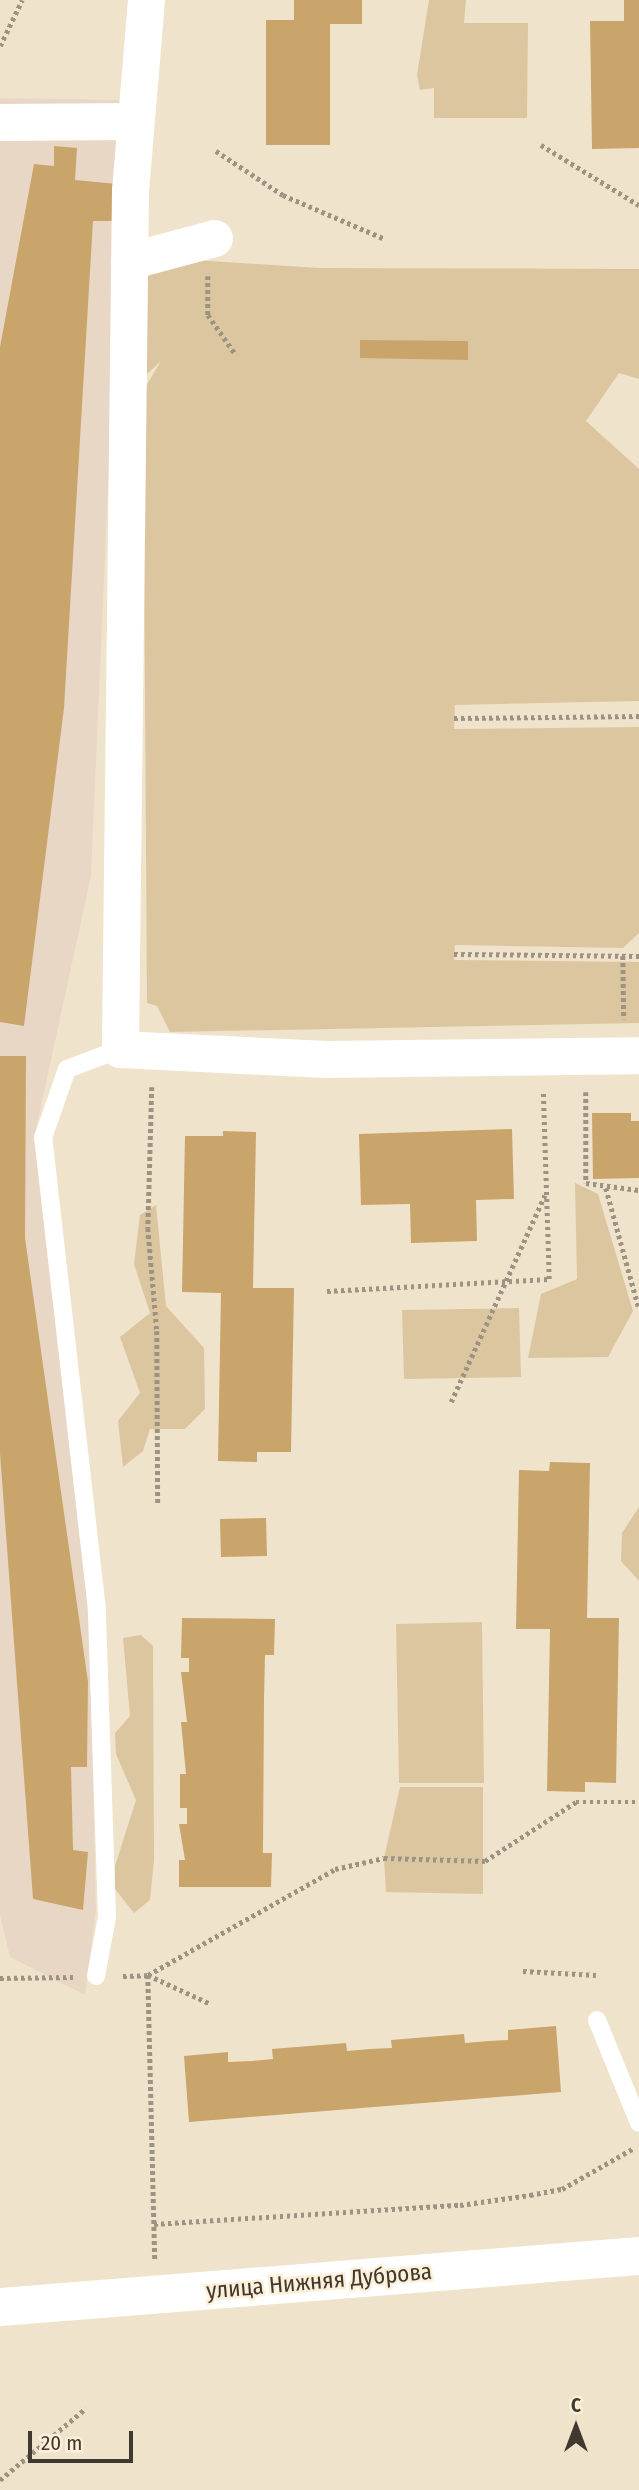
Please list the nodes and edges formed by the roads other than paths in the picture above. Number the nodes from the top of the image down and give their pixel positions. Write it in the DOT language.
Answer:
graph roads {
  1 [pos="146,0"];
  2 [pos="135,121"];
  3 [pos="0,122"];
  4 [pos="214,238"];
  5 [pos="129,261"];
  6 [pos="136,1052"];
  7 [pos="632,1055"];
  8 [pos="96,1976"];
  9 [pos="597,2020"];
  10 [pos="639,2123"];
  11 [pos="639,2256"];
  12 [pos="0,2307"];
  1 -- 2 [label="street"];
  2 -- 3 [label="street"];
  2 -- 5 [label="street"];
  4 -- 5 [label="street"];
  5 -- 6 [label="street"];
  6 -- 7 [label="street"];
  6 -- 8 [label="lane"];
  9 -- 10 [label="lane"];
  11 -- 12 [label="street, улица Нижняя Дуброва"];
}
